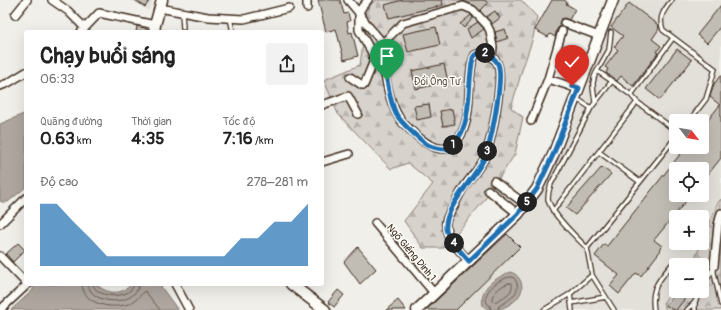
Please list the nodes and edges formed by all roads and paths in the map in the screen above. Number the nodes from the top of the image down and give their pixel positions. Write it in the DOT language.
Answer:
graph roads {
  1 [pos="27,0"];
  2 [pos="52,0"];
  3 [pos="348,0"];
  4 [pos="368,0"];
  5 [pos="613,0"];
  6 [pos="672,0"];
  7 [pos="161,4"];
  8 [pos="289,8"];
  9 [pos="182,12"];
  10 [pos="359,13"];
  11 [pos="15,15"];
  12 [pos="230,18"];
  13 [pos="564,23"];
  14 [pos="183,28"];
  15 [pos="154,29"];
  16 [pos="83,30"];
  17 [pos="233,30"];
  18 [pos="562,31"];
  19 [pos="611,32"];
  20 [pos="599,36"];
  21 [pos="674,38"];
  22 [pos="383,42"];
  23 [pos="492,57"];
  24 [pos="597,71"];
  25 [pos="24,73"];
  26 [pos="350,77"];
  27 [pos="548,79"];
  28 [pos="612,81"];
  29 [pos="0,86"];
  30 [pos="577,93"];
  31 [pos="631,95"];
  32 [pos="637,102"];
  33 [pos="595,103"];
  34 [pos="324,105"];
  35 [pos="591,108"];
  36 [pos="358,114"];
  37 [pos="694,114"];
  38 [pos="531,121"];
  39 [pos="669,127"];
  40 [pos="669,146"];
  41 [pos="599,152"];
  42 [pos="349,154"];
  43 [pos="324,161"];
  44 [pos="494,181"];
  45 [pos="640,182"];
  46 [pos="488,190"];
  47 [pos="24,200"];
  48 [pos="525,204"];
  49 [pos="553,211"];
  50 [pos="721,213"];
  51 [pos="518,214"];
  52 [pos="0,224"];
  53 [pos="375,224"];
  54 [pos="587,248"];
  55 [pos="0,256"];
  56 [pos="469,261"];
  57 [pos="714,266"];
  58 [pos="669,269"];
  59 [pos="592,275"];
  60 [pos="709,275"];
  61 [pos="24,281"];
  62 [pos="25,286"];
  63 [pos="176,286"];
  64 [pos="294,286"];
  65 [pos="434,293"];
  66 [pos="570,294"];
  67 [pos="606,297"];
  68 [pos="697,298"];
  69 [pos="695,302"];
  70 [pos="571,303"];
  71 [pos="721,304"];
  72 [pos="0,310"];
  73 [pos="189,310"];
  74 [pos="324,310"];
  75 [pos="417,310"];
  76 [pos="544,310"];
  77 [pos="572,310"];
  78 [pos="614,310"];
  79 [pos="654,310"];
  80 [pos="687,310"];
  81 [pos="695,310"];
  1 -- 11 [label="street"];
  2 -- 16 [label="street"];
  3 -- 10 [label="street"];
  4 -- 10 [label="street"];
  5 -- 20 [label="main road"];
  6 -- 21 [label="lane"];
  7 -- 9 [label="street"];
  7 -- 15 [label="main road"];
  8 -- 12 [label="street"];
  9 -- 12 [label="street"];
  9 -- 14 [label="lane"];
  10 -- 22 [label="street"];
  10 -- 26 [label="street"];
  12 -- 17 [label="lane"];
  13 -- 20 [label="street"];
  15 -- 16 [label="street"];
  18 -- 27 [label="street"];
  19 -- 24 [label="lane"];
  20 -- 30 [label="main road"];
  21 -- 31 [label="lane"];
  21 -- 37 [label="lane"];
  22 -- 23 [label="street"];
  22 -- 23 [label="street"];
  23 -- 56 [label="street"];
  24 -- 28 [label="lane"];
  24 -- 33 [label="lane"];
  25 -- 29 [label="street"];
  27 -- 30 [label="street"];
  27 -- 38 [label="street"];
  28 -- 31 [label="lane"];
  28 -- 33 [label="lane"];
  30 -- 35 [label="lane"];
  30 -- 48 [label="main road"];
  31 -- 32 [label="lane"];
  32 -- 39 [label="lane"];
  32 -- 41 [label="lane"];
  33 -- 35 [label="lane"];
  34 -- 36 [label="street"];
  35 -- 49 [label="lane"];
  40 -- 45 [label="lane"];
  41 -- 45 [label="lane"];
  41 -- 49 [label="lane"];
  42 -- 43 [label="street"];
  44 -- 48 [label="street"];
  45 -- 54 [label="lane"];
  46 -- 51 [label="street"];
  47 -- 52 [label="street"];
  48 -- 51 [label="main road"];
  49 -- 54 [label="lane"];
  50 -- 57 [label="street"];
  51 -- 56 [label="main road"];
  53 -- 65 [label="street, Ngõ Giếng Dinh 1"];
  54 -- 59 [label="lane"];
  55 -- 61 [label="street"];
  56 -- 65 [label="main road"];
  57 -- 60 [label="lane"];
  57 -- 71 [label="lane"];
  58 -- 79 [label="lane"];
  59 -- 66 [label="lane"];
  59 -- 67 [label="lane"];
  62 -- 72 [label="street"];
  63 -- 73 [label="street"];
  64 -- 74 [label="main road"];
  65 -- 75 [label="main road"];
  66 -- 70 [label="lane"];
  66 -- 76 [label="lane"];
  67 -- 70 [label="lane"];
  67 -- 78 [label="lane"];
  68 -- 69 [label="lane"];
  69 -- 80 [label="lane"];
  69 -- 81 [label="lane"];
  70 -- 77 [label="lane"];
}
